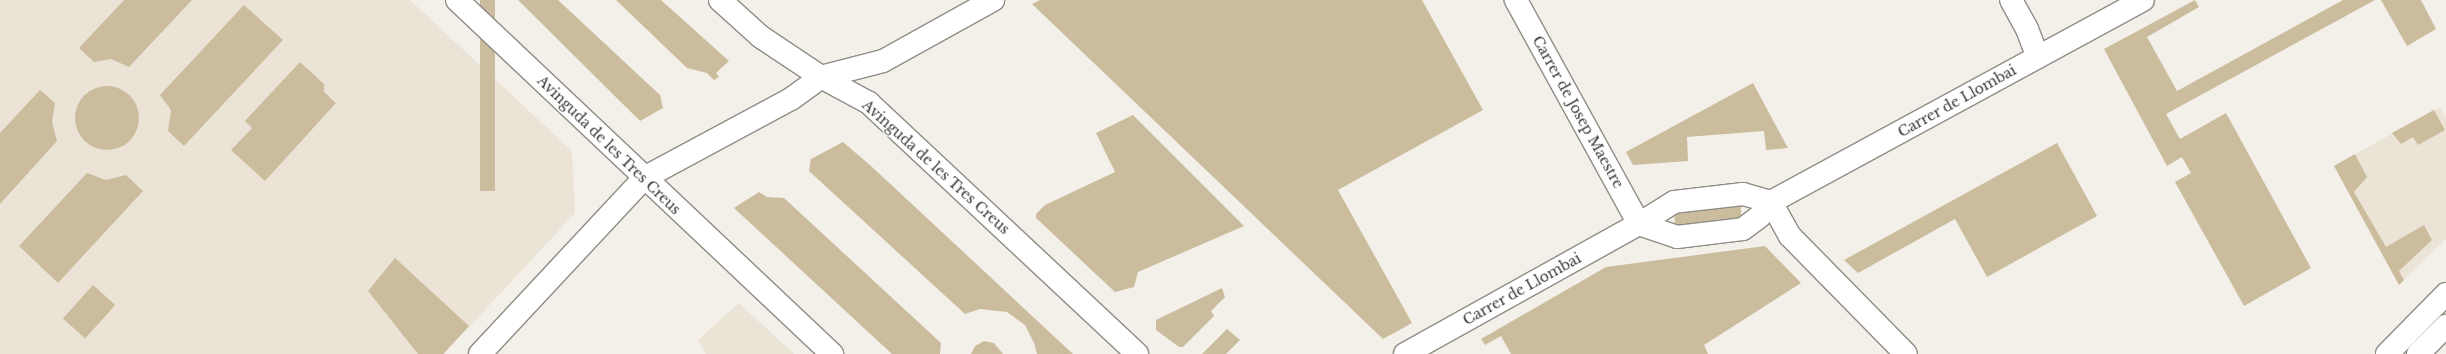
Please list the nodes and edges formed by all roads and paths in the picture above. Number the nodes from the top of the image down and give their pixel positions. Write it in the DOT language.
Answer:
graph roads {
  1 [pos="457,0"];
  2 [pos="720,0"];
  3 [pos="993,0"];
  4 [pos="1516,0"];
  5 [pos="2011,0"];
  6 [pos="2143,0"];
  7 [pos="2038,57"];
  8 [pos="821,77"];
  9 [pos="644,178"];
  10 [pos="1771,202"];
  11 [pos="1639,224"];
  12 [pos="2446,294"];
  13 [pos="2446,326"];
  14 [pos="480,354"];
  15 [pos="832,354"];
  16 [pos="1137,354"];
  17 [pos="1405,354"];
  18 [pos="1906,354"];
  19 [pos="2387,354"];
  20 [pos="2418,354"];
  1 -- 9 [label="street, Avinguda de les Tres Creus"];
  2 -- 8 [label="street, Avinguda de les Tres Creus"];
  3 -- 8 [label="street"];
  4 -- 11 [label="street, Carrer de Josep Maestre"];
  5 -- 7 [label="street"];
  6 -- 7 [label="street, Carrer de Llombai"];
  7 -- 10 [label="street, Carrer de Llombai"];
  8 -- 9 [label="street"];
  8 -- 16 [label="street, Avinguda de les Tres Creus"];
  9 -- 14 [label="street"];
  9 -- 15 [label="street, Avinguda de les Tres Creus"];
  10 -- 11 [label="street, Carrer de Llombai"];
  10 -- 11 [label="street, Carrer de Llombai"];
  10 -- 18 [label="street"];
  11 -- 17 [label="street, Carrer de Llombai"];
  12 -- 19 [label="street"];
  13 -- 20 [label="street"];
}
